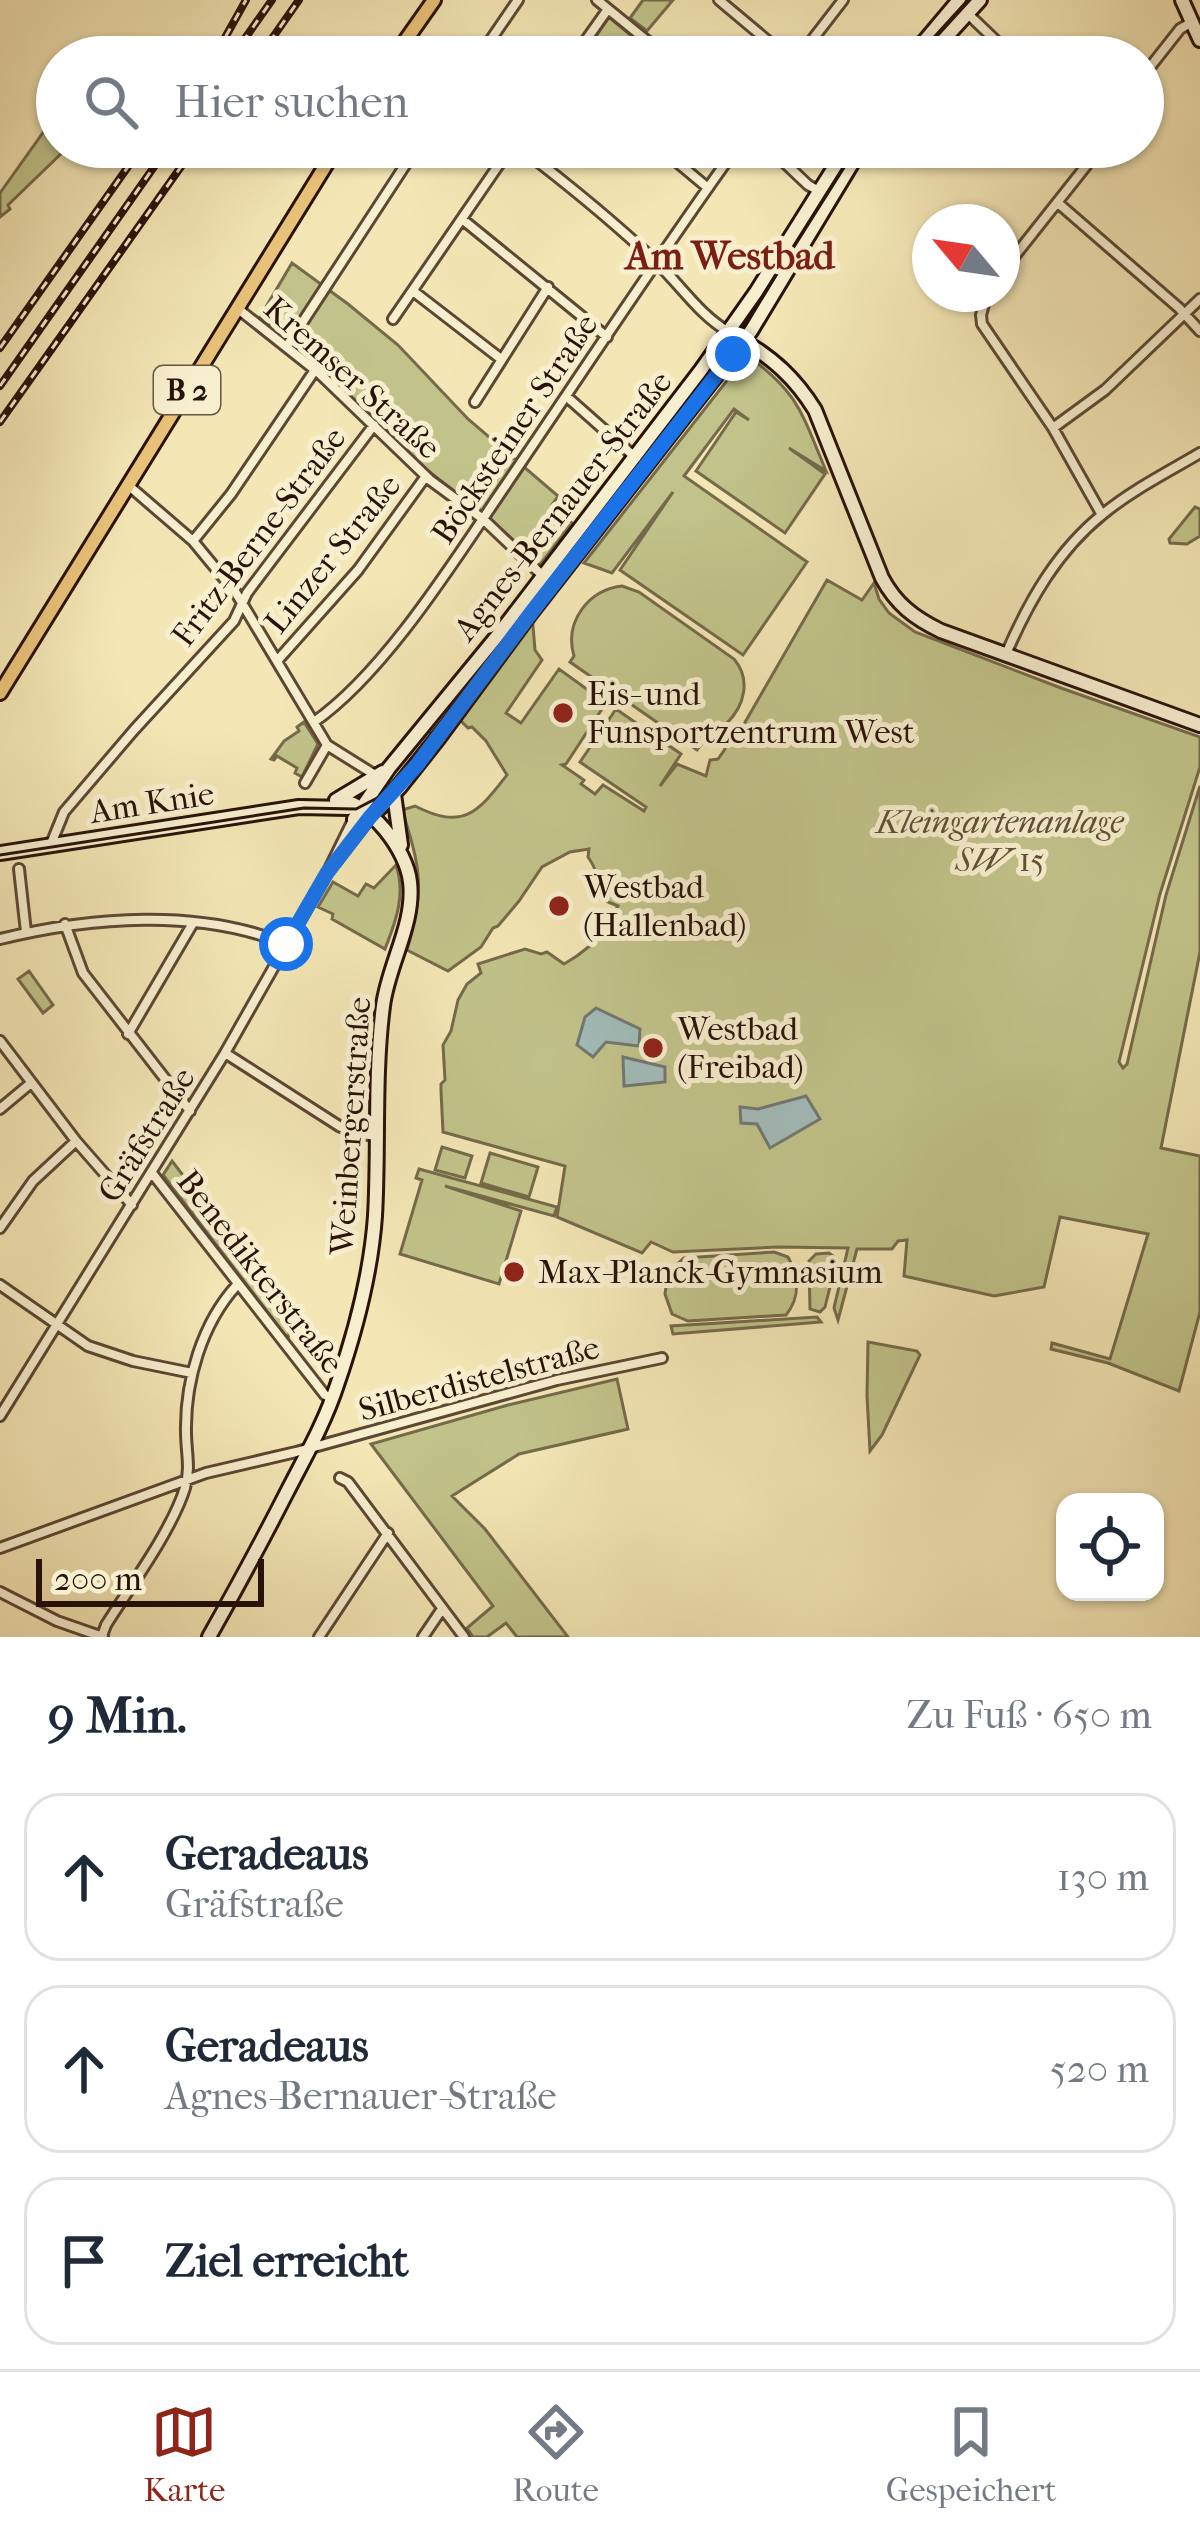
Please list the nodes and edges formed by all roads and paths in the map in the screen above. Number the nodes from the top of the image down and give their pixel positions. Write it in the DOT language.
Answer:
graph roads {
  1 [pos="434,0"];
  2 [pos="518,0"];
  3 [pos="597,0"];
  4 [pos="719,0"];
  5 [pos="980,0"];
  6 [pos="840,1"];
  7 [pos="956,1"];
  8 [pos="1183,1"];
  9 [pos="608,9"];
  10 [pos="968,14"];
  11 [pos="1192,22"];
  12 [pos="409,36"];
  13 [pos="493,36"];
  14 [pos="589,36"];
  15 [pos="641,36"];
  16 [pos="762,36"];
  17 [pos="814,36"];
  18 [pos="928,36"];
  19 [pos="948,36"];
  20 [pos="991,36"];
  21 [pos="1200,40"];
  22 [pos="1164,49"];
  23 [pos="324,168"];
  24 [pos="402,168"];
  25 [pos="500,168"];
  26 [pos="544,168"];
  27 [pos="684,168"];
  28 [pos="722,168"];
  29 [pos="792,168"];
  30 [pos="834,168"];
  31 [pos="850,168"];
  32 [pos="1084,168"];
  33 [pos="708,188"];
  34 [pos="819,191"];
  35 [pos="1058,203"];
  36 [pos="462,219"];
  37 [pos="1020,250"];
  38 [pos="658,263"];
  39 [pos="548,287"];
  40 [pos="413,291"];
  41 [pos="1200,298"];
  42 [pos="237,308"];
  43 [pos="982,312"];
  44 [pos="1184,314"];
  45 [pos="393,319"];
  46 [pos="1200,331"];
  47 [pos="729,332"];
  48 [pos="607,337"];
  49 [pos="743,340"];
  50 [pos="287,346"];
  51 [pos="501,359"];
  52 [pos="315,370"];
  53 [pos="566,397"];
  54 [pos="476,402"];
  55 [pos="374,425"];
  56 [pos="1053,428"];
  57 [pos="1200,453"];
  58 [pos="636,458"];
  59 [pos="426,476"];
  60 [pos="128,485"];
  61 [pos="1102,514"];
  62 [pos="483,519"];
  63 [pos="193,541"];
  64 [pos="544,577"];
  65 [pos="243,604"];
  66 [pos="1005,656"];
  67 [pos="277,662"];
  68 [pos="0,693"];
  69 [pos="314,722"];
  70 [pos="1200,725"];
  71 [pos="327,745"];
  72 [pos="382,772"];
  73 [pos="305,783"];
  74 [pos="356,789"];
  75 [pos="394,793"];
  76 [pos="336,800"];
  77 [pos="312,808"];
  78 [pos="363,811"];
  79 [pos="51,845"];
  80 [pos="0,853"];
  81 [pos="404,857"];
  82 [pos="19,868"];
  83 [pos="327,873"];
  84 [pos="193,923"];
  85 [pos="65,924"];
  86 [pos="26,932"];
  87 [pos="0,939"];
  88 [pos="286,944"];
  89 [pos="128,1034"];
  90 [pos="0,1041"];
  91 [pos="225,1053"];
  92 [pos="31,1083"];
  93 [pos="0,1108"];
  94 [pos="190,1111"];
  95 [pos="376,1136"];
  96 [pos="76,1141"];
  97 [pos="152,1173"];
  98 [pos="132,1205"];
  99 [pos="0,1228"];
  100 [pos="237,1285"];
  101 [pos="0,1286"];
  102 [pos="56,1325"];
  103 [pos="662,1358"];
  104 [pos="192,1373"];
  105 [pos="332,1399"];
  106 [pos="0,1416"];
  107 [pos="309,1449"];
  108 [pos="340,1478"];
  109 [pos="188,1479"];
  110 [pos="388,1533"];
  111 [pos="0,1548"];
  112 [pos="0,1592"];
  113 [pos="442,1609"];
  114 [pos="103,1637"];
  115 [pos="209,1637"];
  116 [pos="319,1637"];
  117 [pos="423,1637"];
  118 [pos="464,1637"];
  1 -- 12 [label="main road"];
  2 -- 13 [label="street"];
  3 -- 9 [label="street"];
  4 -- 16 [label="street"];
  5 -- 10 [label="main road"];
  6 -- 17 [label="street"];
  7 -- 18 [label="main road"];
  8 -- 11 [label="main road"];
  9 -- 14 [label="street"];
  9 -- 15 [label="street"];
  10 -- 19 [label="main road"];
  10 -- 20 [label="street"];
  11 -- 21 [label="main road"];
  11 -- 22 [label="street"];
  23 -- 42 [label="main road, B 2"];
  24 -- 50 [label="street"];
  25 -- 36 [label="street"];
  26 -- 38 [label="street"];
  27 -- 33 [label="street"];
  28 -- 33 [label="street, Böcksteiner Straße"];
  29 -- 34 [label="street"];
  30 -- 34 [label="main road, Agnes-Bernauer-Straße"];
  31 -- 49 [label="main road, Agnes-Bernauer-Straße"];
  32 -- 35 [label="street"];
  33 -- 38 [label="street, Böcksteiner Straße"];
  34 -- 47 [label="main road, Agnes-Bernauer-Straße"];
  35 -- 37 [label="street"];
  35 -- 44 [label="street"];
  36 -- 39 [label="street"];
  36 -- 40 [label="street"];
  38 -- 47 [label="street"];
  38 -- 48 [label="street, Böcksteiner Straße"];
  39 -- 48 [label="street"];
  39 -- 51 [label="street"];
  40 -- 45 [label="street"];
  40 -- 51 [label="street"];
  41 -- 44 [label="street"];
  42 -- 50 [label="street, Kremser Straße"];
  42 -- 60 [label="main road, B 2"];
  43 -- 56 [label="street"];
  44 -- 46 [label="street"];
  44 -- 56 [label="street"];
  47 -- 49 [label="main road"];
  47 -- 58 [label="main road, Agnes-Bernauer-Straße"];
  48 -- 53 [label="street, Böcksteiner Straße"];
  49 -- 66 [label="main road"];
  49 -- 75 [label="main road, Agnes-Bernauer-Straße"];
  50 -- 52 [label="street, Kremser Straße"];
  51 -- 54 [label="street"];
  52 -- 55 [label="street, Kremser Straße"];
  52 -- 63 [label="street"];
  53 -- 58 [label="street"];
  53 -- 62 [label="street, Böcksteiner Straße"];
  55 -- 59 [label="street, Kremser Straße"];
  55 -- 65 [label="street, Fritz-Berne-Straße"];
  56 -- 61 [label="street"];
  57 -- 61 [label="street"];
  58 -- 64 [label="main road, Agnes-Bernauer-Straße"];
  59 -- 62 [label="street, Kremser Straße"];
  59 -- 67 [label="street, Linzer Straße"];
  60 -- 63 [label="street"];
  60 -- 68 [label="main road, B 2"];
  61 -- 66 [label="street"];
  62 -- 64 [label="street, Kremser Straße"];
  62 -- 69 [label="street, Böcksteiner Straße"];
  63 -- 65 [label="street"];
  64 -- 72 [label="main road, Agnes-Bernauer-Straße"];
  65 -- 67 [label="street"];
  65 -- 79 [label="street, Fritz-Berne-Straße"];
  66 -- 70 [label="main road"];
  67 -- 69 [label="street"];
  69 -- 71 [label="street"];
  71 -- 72 [label="street"];
  71 -- 73 [label="street"];
  72 -- 74 [label="main road, Agnes-Bernauer-Straße"];
  72 -- 78 [label="main road, Agnes-Bernauer-Straße"];
  74 -- 76 [label="main road, Am Knie"];
  75 -- 78 [label="main road, Agnes-Bernauer-Straße"];
  75 -- 81 [label="main road, Weinbergerstraße"];
  76 -- 77 [label="main road, Am Knie"];
  76 -- 78 [label="main road"];
  77 -- 78 [label="main road, Am Knie"];
  77 -- 79 [label="main road, Am Knie"];
  78 -- 81 [label="main road"];
  78 -- 83 [label="street, Gräfstraße"];
  78 -- 83 [label="street, Gräfstraße"];
  79 -- 80 [label="main road, Am Knie"];
  81 -- 95 [label="main road, Weinbergerstraße"];
  82 -- 86 [label="street"];
  83 -- 88 [label="street, Gräfstraße"];
  84 -- 85 [label="street"];
  84 -- 88 [label="street"];
  84 -- 89 [label="street"];
  85 -- 86 [label="street"];
  85 -- 89 [label="street"];
  86 -- 87 [label="street"];
  88 -- 91 [label="street, Gräfstraße"];
  89 -- 94 [label="street"];
  90 -- 92 [label="street"];
  91 -- 94 [label="street, Gräfstraße"];
  91 -- 95 [label="street"];
  92 -- 93 [label="street"];
  92 -- 96 [label="street"];
  94 -- 97 [label="street, Gräfstraße"];
  95 -- 105 [label="main road, Weinbergerstraße"];
  96 -- 98 [label="street"];
  96 -- 99 [label="street"];
  97 -- 98 [label="street, Gräfstraße"];
  97 -- 100 [label="street, Benedikterstraße"];
  98 -- 102 [label="street, Gräfstraße"];
  100 -- 104 [label="street"];
  100 -- 105 [label="street, Benedikterstraße"];
  101 -- 102 [label="street"];
  102 -- 104 [label="street"];
  102 -- 106 [label="street, Gräfstraße"];
  103 -- 107 [label="street, Silberdistelstraße"];
  104 -- 109 [label="street"];
  105 -- 107 [label="main road, Weinbergerstraße"];
  107 -- 109 [label="street, Silberdistelstraße"];
  107 -- 115 [label="main road, Weinbergerstraße"];
  108 -- 110 [label="street"];
  109 -- 111 [label="street, Silberdistelstraße"];
  109 -- 114 [label="street"];
  110 -- 113 [label="street"];
  110 -- 116 [label="street"];
  112 -- 114 [label="street"];
  113 -- 117 [label="street"];
  113 -- 118 [label="street"];
}
